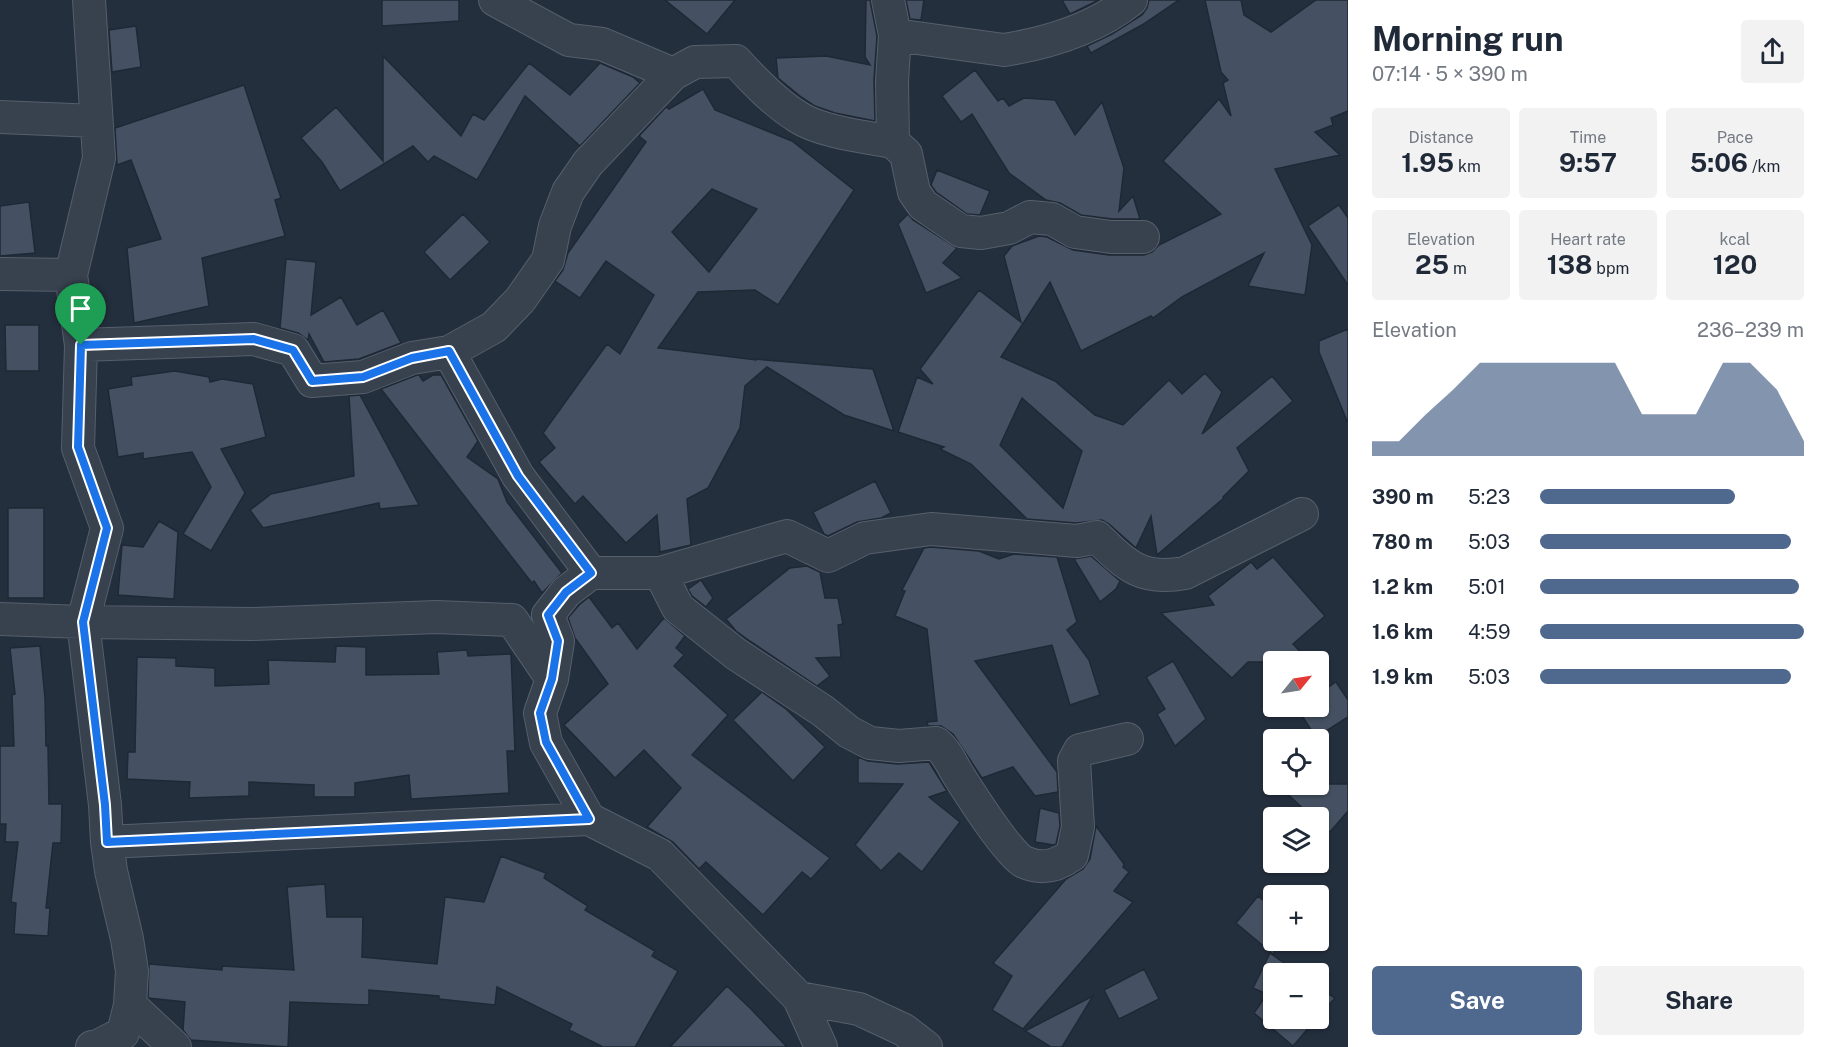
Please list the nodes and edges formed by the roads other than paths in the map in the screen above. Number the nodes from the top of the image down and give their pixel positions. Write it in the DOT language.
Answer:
graph roads {
  1 [pos="89,0"];
  2 [pos="495,0"];
  3 [pos="888,0"];
  4 [pos="1131,0"];
  5 [pos="895,35"];
  6 [pos="673,74"];
  7 [pos="0,117"];
  8 [pos="96,121"];
  9 [pos="893,142"];
  10 [pos="1143,237"];
  11 [pos="0,274"];
  12 [pos="71,275"];
  13 [pos="81,345"];
  14 [pos="449,351"];
  15 [pos="1302,514"];
  16 [pos="591,573"];
  17 [pos="660,573"];
  18 [pos="0,619"];
  19 [pos="83,622"];
  20 [pos="552,679"];
  21 [pos="1126,739"];
  22 [pos="589,819"];
  23 [pos="107,842"];
  24 [pos="799,998"];
  25 [pos="130,1005"];
  26 [pos="92,1047"];
  27 [pos="175,1047"];
  28 [pos="821,1047"];
  29 [pos="926,1047"];
  1 -- 8 [label="street"];
  2 -- 6 [label="street"];
  3 -- 5 [label="street"];
  4 -- 5 [label="street"];
  5 -- 9 [label="street"];
  6 -- 9 [label="street"];
  6 -- 14 [label="street"];
  7 -- 8 [label="street"];
  8 -- 12 [label="street"];
  9 -- 10 [label="street"];
  11 -- 12 [label="street"];
  12 -- 13 [label="street"];
  13 -- 14 [label="street"];
  13 -- 19 [label="street"];
  14 -- 16 [label="street"];
  15 -- 17 [label="street"];
  16 -- 17 [label="street"];
  16 -- 20 [label="street"];
  17 -- 21 [label="street"];
  18 -- 19 [label="street"];
  19 -- 20 [label="street"];
  19 -- 23 [label="street"];
  20 -- 22 [label="street"];
  22 -- 23 [label="street"];
  22 -- 24 [label="street"];
  23 -- 25 [label="street"];
  24 -- 28 [label="street"];
  24 -- 29 [label="street"];
  25 -- 26 [label="street"];
  25 -- 27 [label="street"];
}
